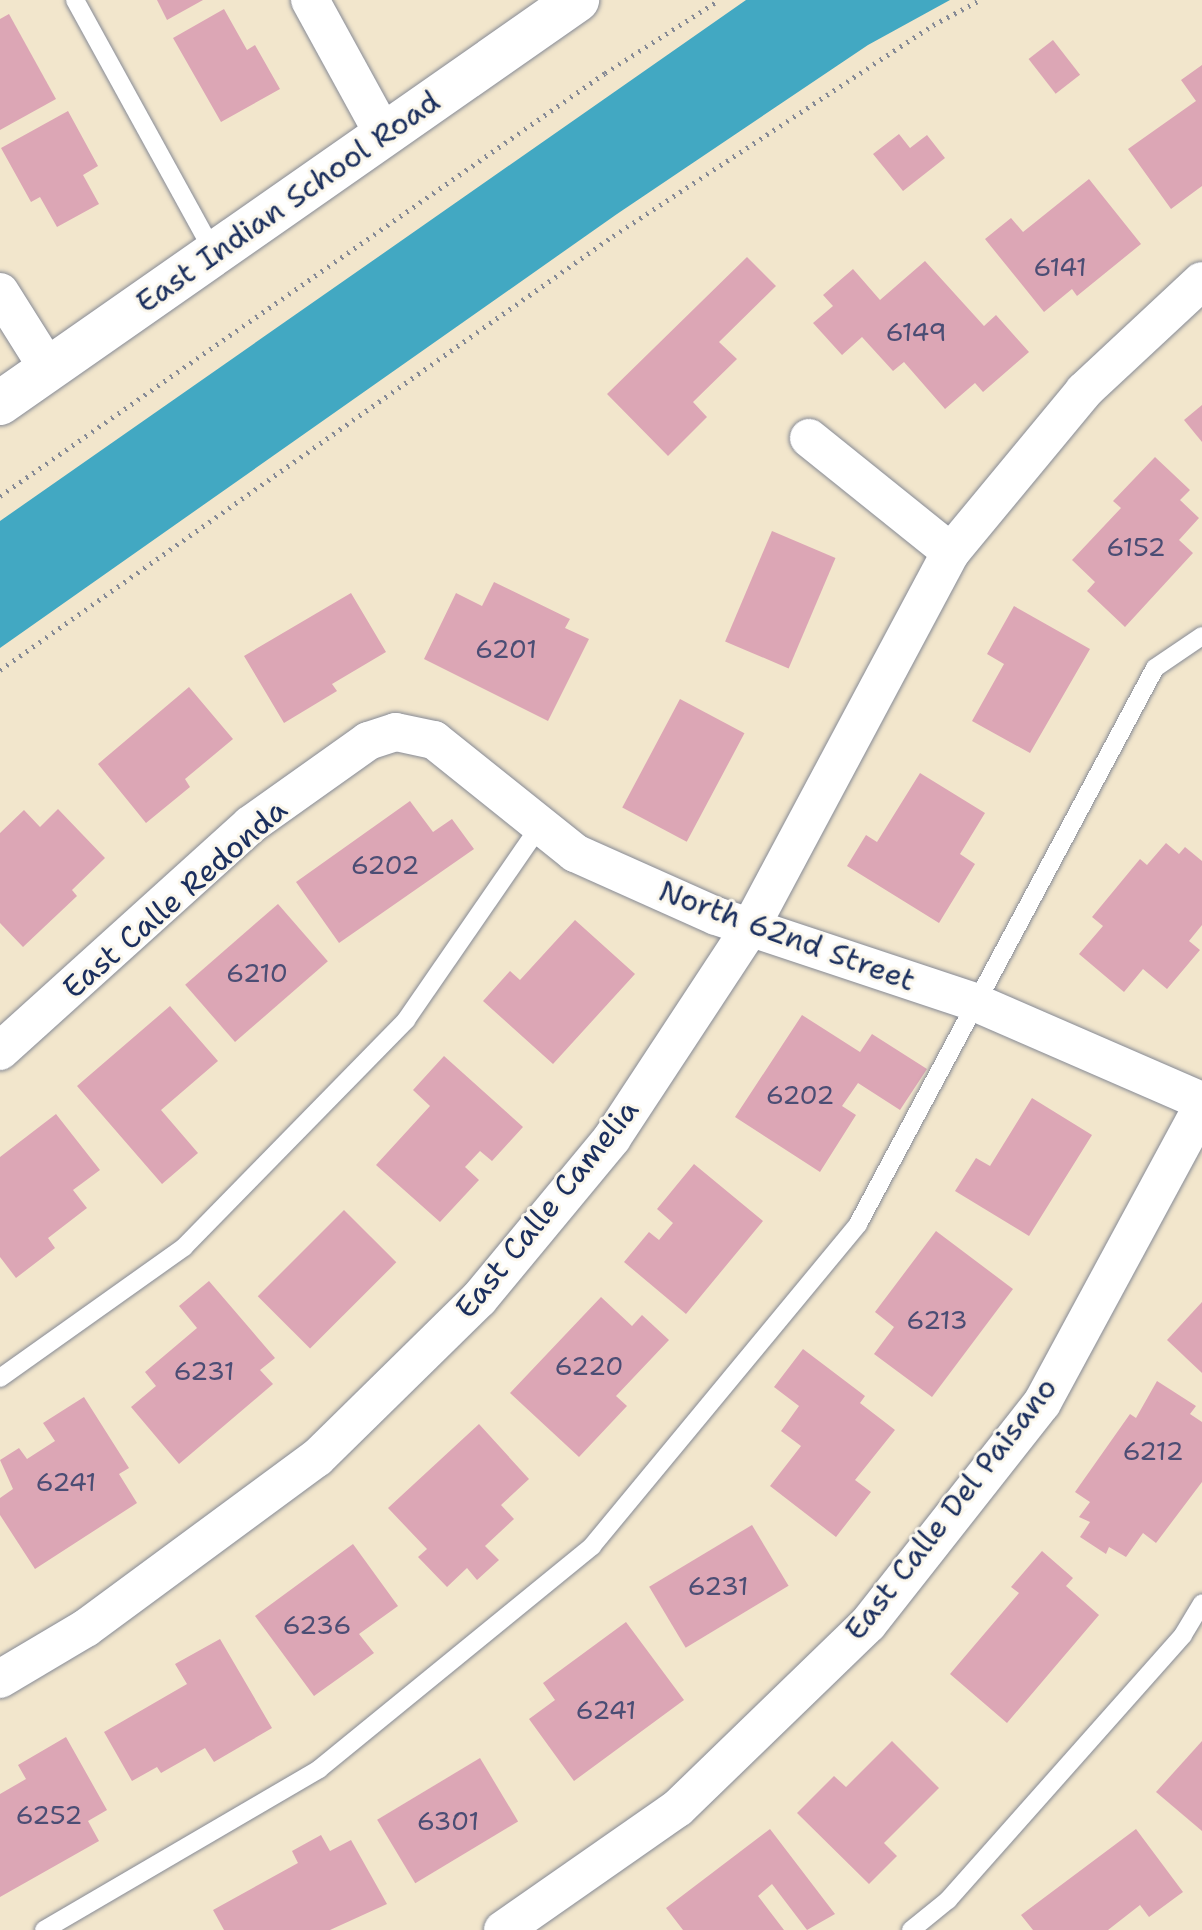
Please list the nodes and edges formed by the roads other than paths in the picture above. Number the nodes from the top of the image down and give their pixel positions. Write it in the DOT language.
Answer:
graph roads {
  1 [pos="75,0"];
  2 [pos="310,0"];
  3 [pos="560,4"];
  4 [pos="384,135"];
  5 [pos="215,254"];
  6 [pos="1202,281"];
  7 [pos="0,292"];
  8 [pos="49,370"];
  9 [pos="0,403"];
  10 [pos="809,438"];
  11 [pos="951,552"];
  12 [pos="1202,636"];
  13 [pos="396,732"];
  14 [pos="539,827"];
  15 [pos="750,928"];
  16 [pos="974,1002"];
  17 [pos="0,1051"];
  18 [pos="1202,1101"];
  19 [pos="1202,1107"];
  20 [pos="0,1378"];
  21 [pos="1202,1603"];
  22 [pos="0,1679"];
  23 [pos="44,1930"];
  24 [pos="503,1930"];
  25 [pos="911,1930"];
  1 -- 5 [label="lane"];
  2 -- 4 [label="street"];
  3 -- 4 [label="main road, East Indian School Road"];
  4 -- 5 [label="main road, East Indian School Road"];
  5 -- 8 [label="main road, East Indian School Road"];
  6 -- 11 [label="street, East Calle Camelia"];
  7 -- 8 [label="street"];
  8 -- 9 [label="main road, East Indian School Road"];
  10 -- 11 [label="street"];
  11 -- 15 [label="street, East Calle Camelia"];
  12 -- 16 [label="lane"];
  13 -- 14 [label="street, North 62nd Street"];
  13 -- 17 [label="street, East Calle Redonda"];
  14 -- 15 [label="street, North 62nd Street"];
  14 -- 20 [label="lane"];
  15 -- 16 [label="street, North 62nd Street"];
  15 -- 22 [label="street, East Calle Camelia"];
  16 -- 18 [label="street, North 62nd Street"];
  16 -- 23 [label="lane"];
  19 -- 24 [label="street, East Calle Del Paisano"];
  21 -- 25 [label="lane"];
}
